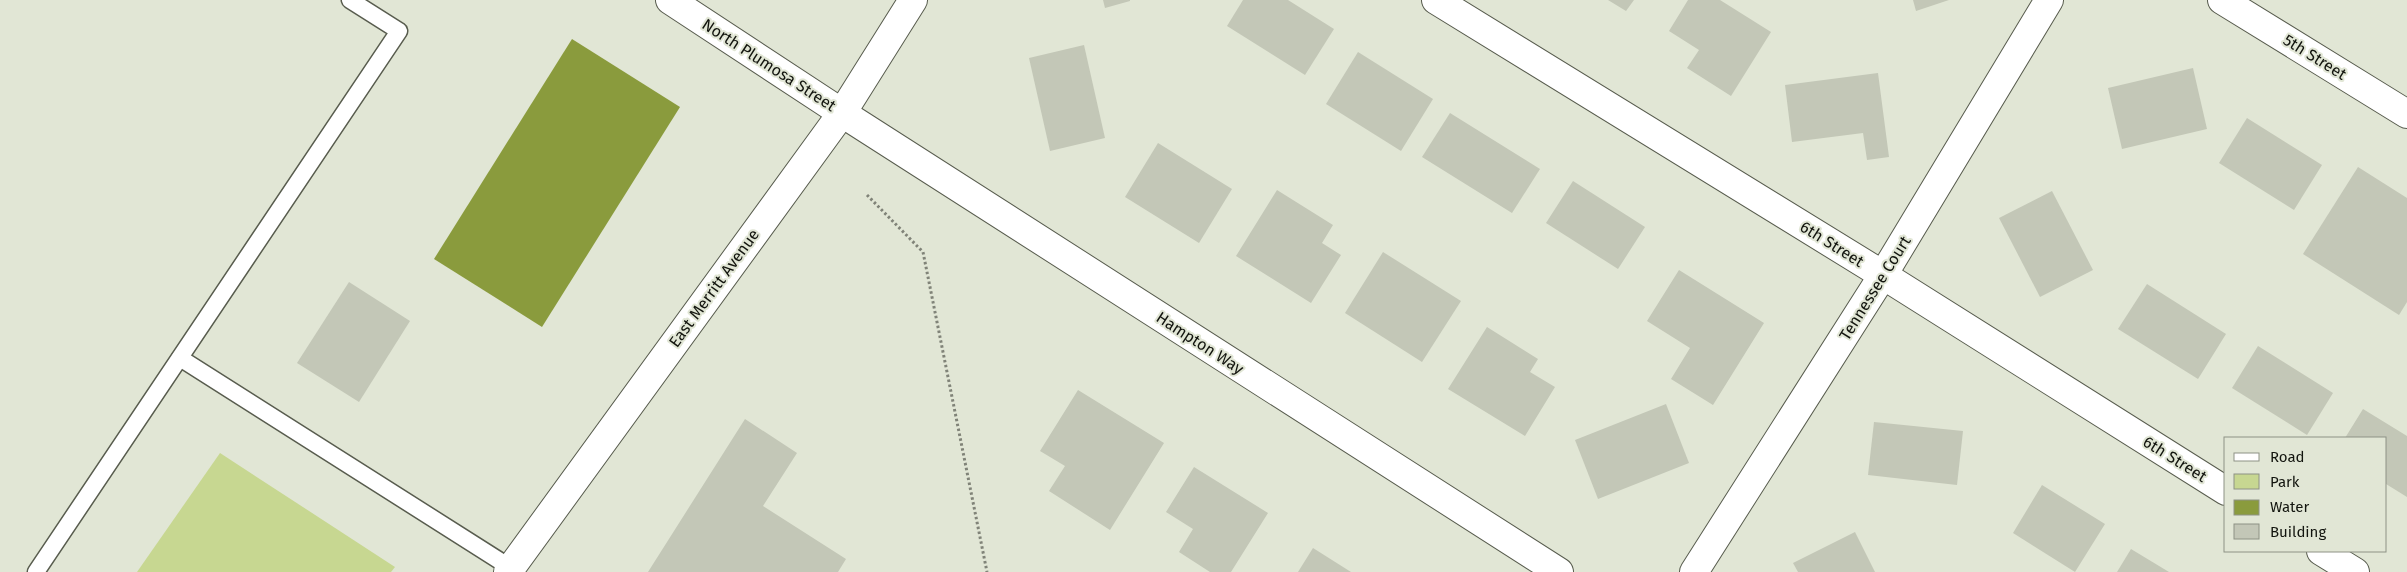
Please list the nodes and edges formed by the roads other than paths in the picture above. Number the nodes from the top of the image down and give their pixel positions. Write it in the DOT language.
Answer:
graph roads {
  1 [pos="350,0"];
  2 [pos="670,0"];
  3 [pos="913,0"];
  4 [pos="1436,0"];
  5 [pos="2049,0"];
  6 [pos="2222,0"];
  7 [pos="842,113"];
  8 [pos="2407,114"];
  9 [pos="1883,275"];
  10 [pos="180,358"];
  11 [pos="2224,490"];
  12 [pos="2323,552"];
  13 [pos="510,570"];
  14 [pos="36,572"];
  15 [pos="1559,572"];
  16 [pos="1694,572"];
  17 [pos="2355,572"];
  1 -- 10 [label="lane"];
  2 -- 7 [label="street, North Plumosa Street"];
  3 -- 7 [label="street, East Merritt Avenue"];
  4 -- 9 [label="street, 6th Street"];
  5 -- 9 [label="street, Tennessee Court"];
  6 -- 8 [label="street, 5th Street"];
  7 -- 13 [label="street, East Merritt Avenue"];
  7 -- 15 [label="street, Hampton Way"];
  9 -- 11 [label="street, 6th Street"];
  9 -- 16 [label="street, Tennessee Court"];
  10 -- 13 [label="lane"];
  10 -- 14 [label="lane"];
  12 -- 17 [label="street"];
}
